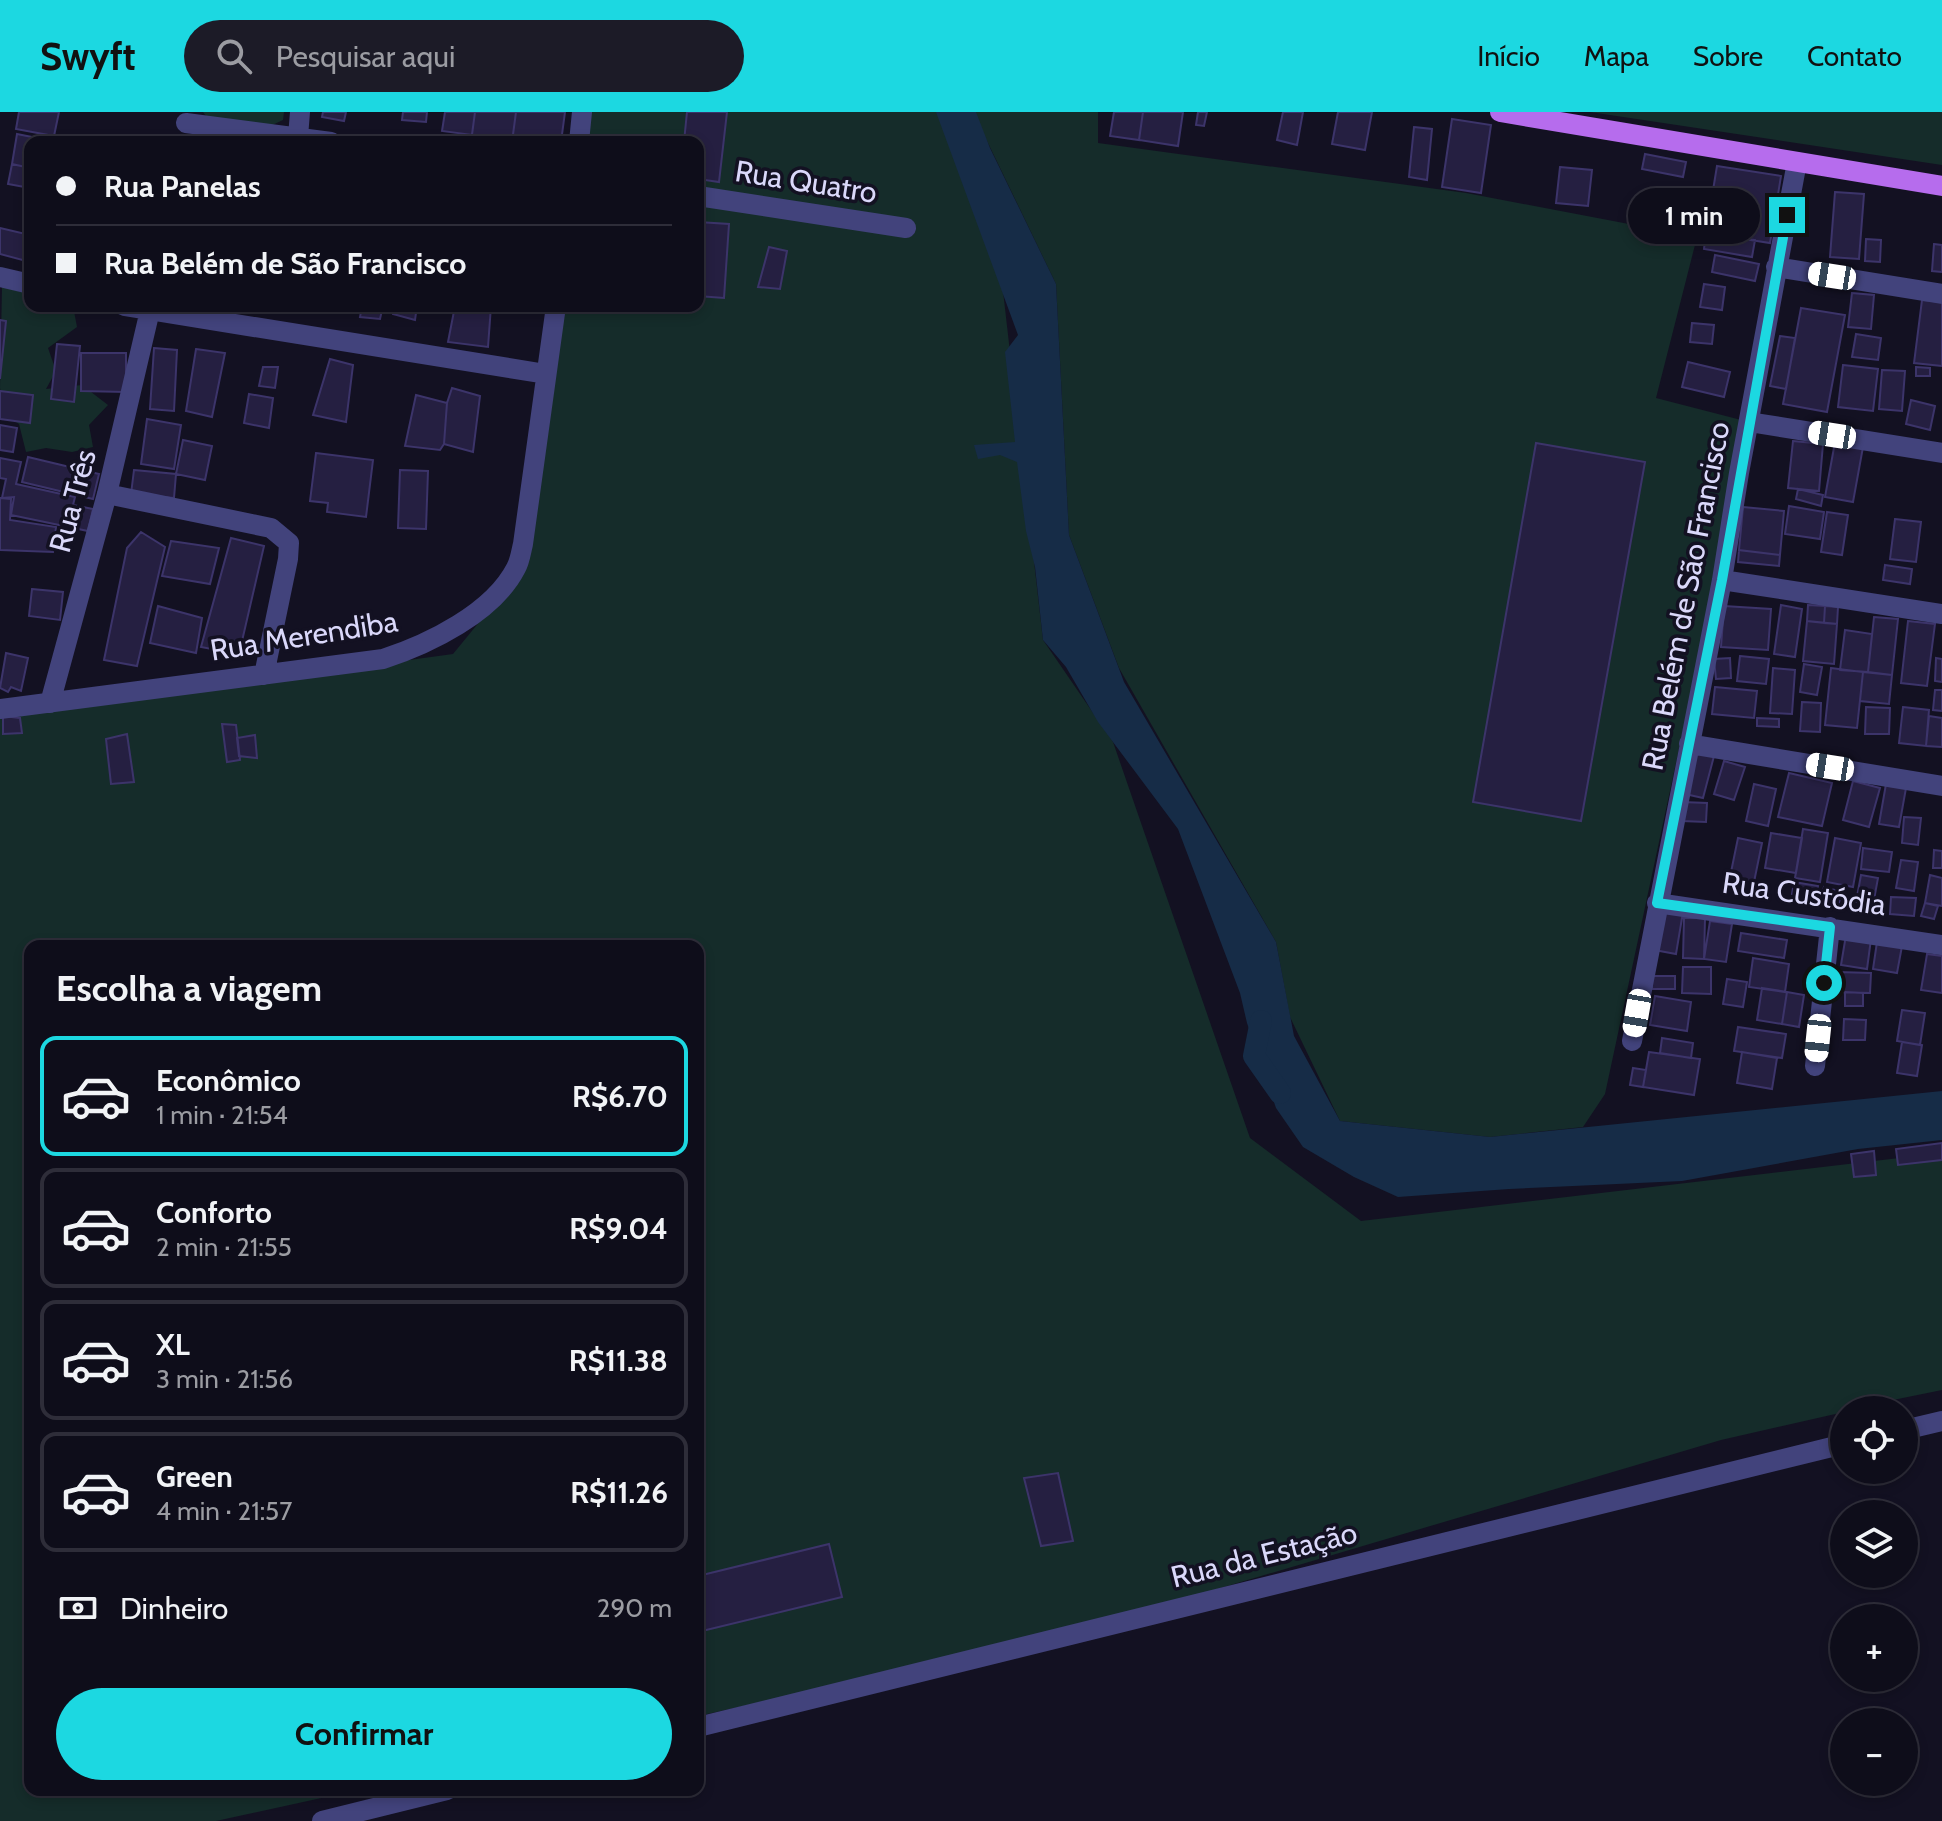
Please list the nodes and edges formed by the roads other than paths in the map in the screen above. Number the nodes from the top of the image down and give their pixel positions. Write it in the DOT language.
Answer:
graph roads {
  1 [pos="300,112"];
  2 [pos="582,112"];
  3 [pos="1500,112"];
  4 [pos="185,126"];
  5 [pos="288,136"];
  6 [pos="298,136"];
  7 [pos="580,136"];
  8 [pos="1797,162"];
  9 [pos="1942,186"];
  10 [pos="704,197"];
  11 [pos="906,228"];
  12 [pos="1776,267"];
  13 [pos="0,277"];
  14 [pos="24,283"];
  15 [pos="1942,294"];
  16 [pos="150,312"];
  17 [pos="169,312"];
  18 [pos="555,312"];
  19 [pos="546,374"];
  20 [pos="1749,422"];
  21 [pos="1942,453"];
  22 [pos="107,494"];
  23 [pos="1722,580"];
  24 [pos="1942,614"];
  25 [pos="264,675"];
  26 [pos="50,703"];
  27 [pos="0,709"];
  28 [pos="1689,744"];
  29 [pos="1942,786"];
  30 [pos="1657,903"];
  31 [pos="1830,927"];
  32 [pos="1942,945"];
  33 [pos="1632,1041"];
  34 [pos="1815,1066"];
  35 [pos="1942,1421"];
  36 [pos="1918,1427"];
  37 [pos="1830,1447"];
  38 [pos="704,1725"];
  39 [pos="423,1796"];
  40 [pos="322,1821"];
  1 -- 6 [label="street"];
  2 -- 7 [label="street"];
  3 -- 8 [label="main road"];
  4 -- 5 [label="street"];
  8 -- 9 [label="main road"];
  8 -- 12 [label="street, Rua Belém de São Francisco"];
  10 -- 11 [label="street, Rua Quatro"];
  12 -- 15 [label="street"];
  12 -- 20 [label="street, Rua Belém de São Francisco"];
  13 -- 14 [label="street"];
  16 -- 22 [label="street, Rua Três"];
  17 -- 19 [label="street"];
  18 -- 19 [label="street, Rua Merendiba"];
  19 -- 25 [label="street, Rua Merendiba"];
  20 -- 21 [label="street"];
  20 -- 23 [label="street, Rua Belém de São Francisco"];
  22 -- 25 [label="street"];
  22 -- 26 [label="street, Rua Três"];
  23 -- 24 [label="street"];
  23 -- 28 [label="street, Rua Belém de São Francisco"];
  25 -- 26 [label="street, Rua Merendiba"];
  26 -- 27 [label="street, Rua Merendiba"];
  28 -- 29 [label="street"];
  28 -- 30 [label="street, Rua Belém de São Francisco"];
  30 -- 31 [label="street, Rua Custódia"];
  30 -- 33 [label="street, Rua Belém de São Francisco"];
  31 -- 32 [label="street, Rua Custódia"];
  31 -- 34 [label="street"];
  35 -- 36 [label="street"];
  37 -- 38 [label="street, Rua da Estação"];
  39 -- 40 [label="street"];
}
